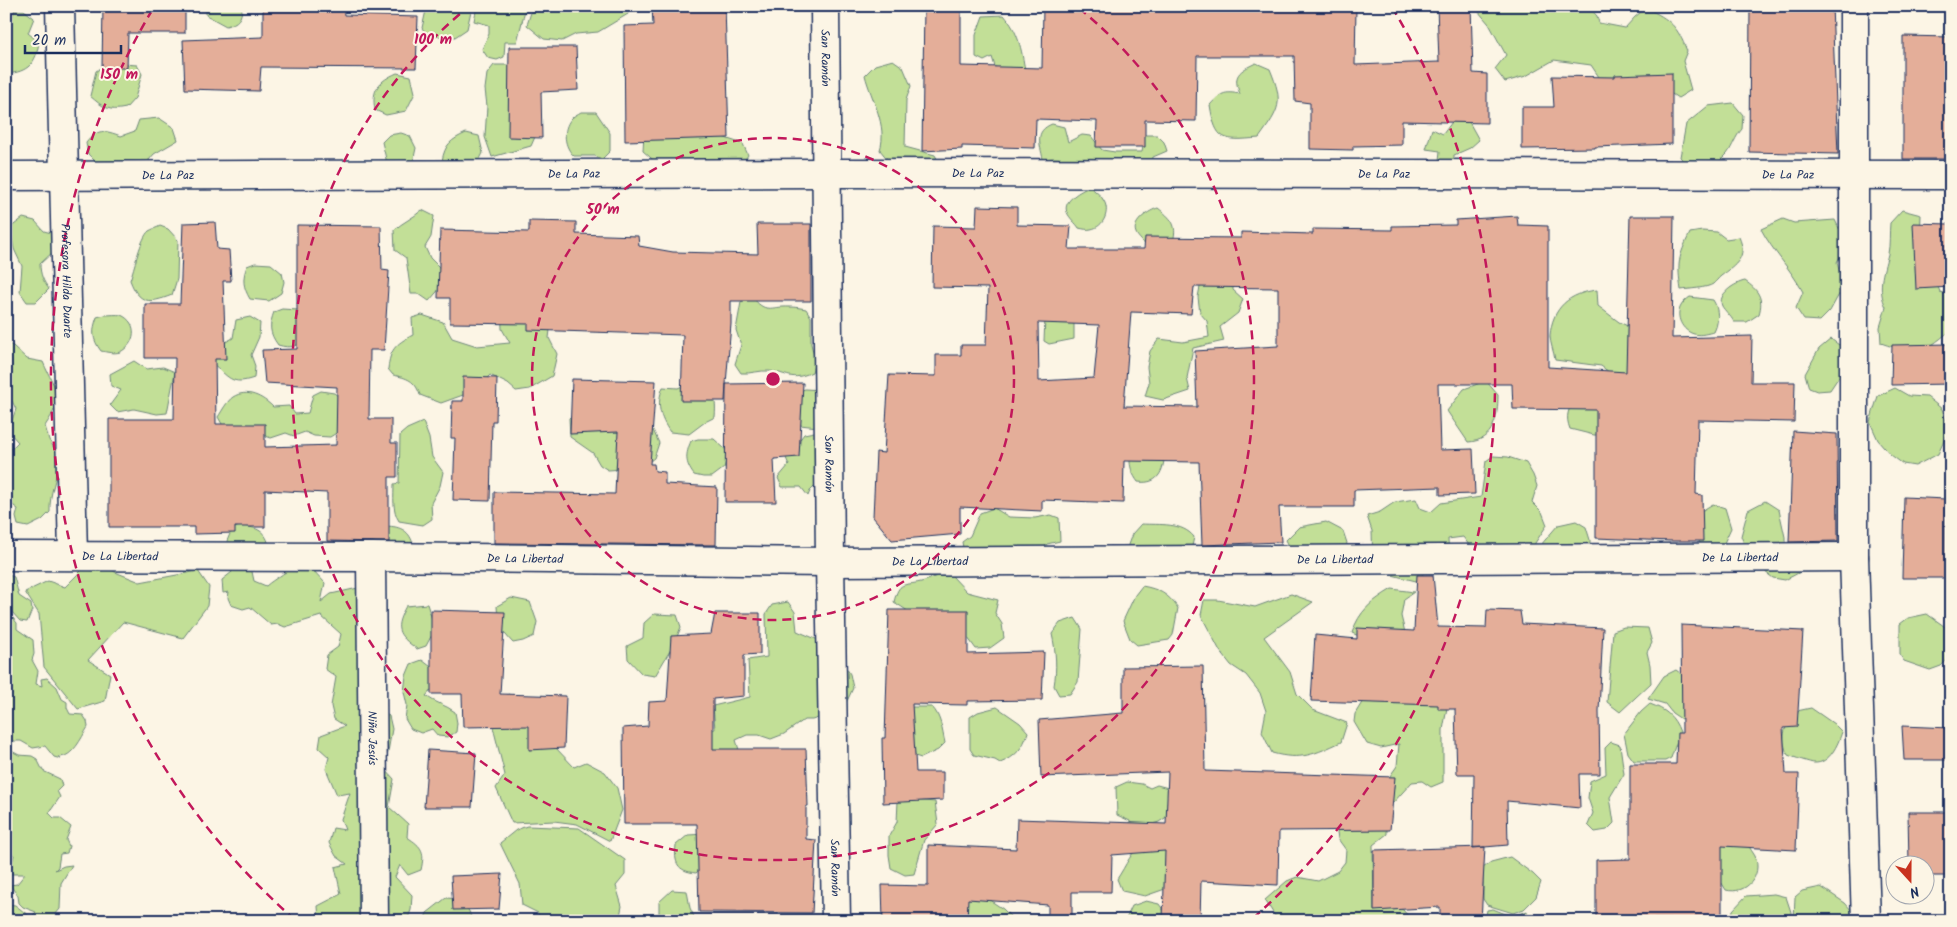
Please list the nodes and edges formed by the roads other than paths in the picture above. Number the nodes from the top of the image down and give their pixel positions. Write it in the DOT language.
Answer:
graph roads {
  1 [pos="60,6"];
  2 [pos="824,6"];
  3 [pos="1854,6"];
  4 [pos="827,173"];
  5 [pos="1854,175"];
  6 [pos="1951,175"];
  7 [pos="6,176"];
  8 [pos="64,176"];
  9 [pos="72,555"];
  10 [pos="6,556"];
  11 [pos="371,557"];
  12 [pos="1854,557"];
  13 [pos="830,562"];
  14 [pos="374,921"];
  15 [pos="836,921"];
  16 [pos="1866,921"];
  1 -- 8 [label="street, Profesora Hilda Duarte"];
  2 -- 4 [label="street, San Ramón"];
  3 -- 5 [label="street"];
  4 -- 5 [label="street, De La Paz"];
  4 -- 8 [label="street, De La Paz"];
  4 -- 13 [label="street, San Ramón"];
  5 -- 6 [label="street, De La Paz"];
  5 -- 12 [label="street"];
  7 -- 8 [label="street, De La Paz"];
  8 -- 9 [label="street, Profesora Hilda Duarte"];
  9 -- 10 [label="street, De La Libertad"];
  9 -- 11 [label="street, De La Libertad"];
  11 -- 13 [label="street, De La Libertad"];
  11 -- 14 [label="street, Niño Jesús"];
  12 -- 13 [label="street, De La Libertad"];
  12 -- 16 [label="street"];
  13 -- 15 [label="street, San Ramón"];
}
